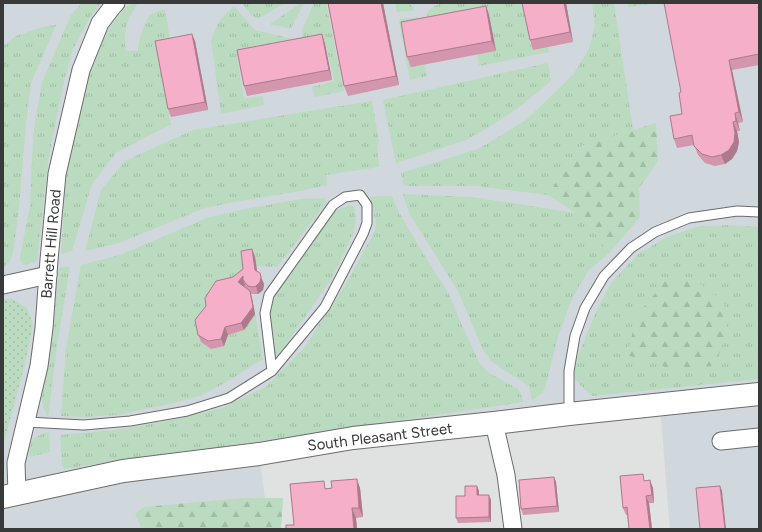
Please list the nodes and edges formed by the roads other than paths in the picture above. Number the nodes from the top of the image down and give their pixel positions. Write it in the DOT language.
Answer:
graph roads {
  1 [pos="116,3"];
  2 [pos="759,212"];
  3 [pos="48,275"];
  4 [pos="3,285"];
  5 [pos="272,371"];
  6 [pos="759,394"];
  7 [pos="569,414"];
  8 [pos="26,422"];
  9 [pos="494,423"];
  10 [pos="759,437"];
  11 [pos="720,440"];
  12 [pos="10,495"];
  13 [pos="513,529"];
  1 -- 3 [label="street, Barrett Hill Road"];
  2 -- 7 [label="lane"];
  3 -- 4 [label="street"];
  3 -- 8 [label="street, Barrett Hill Road"];
  5 -- 5 [label="lane"];
  5 -- 8 [label="lane"];
  6 -- 7 [label="main road, South Pleasant Street"];
  7 -- 9 [label="main road, South Pleasant Street"];
  8 -- 12 [label="street, Barrett Hill Road"];
  9 -- 12 [label="main road, South Pleasant Street"];
  9 -- 13 [label="street"];
  10 -- 11 [label="street"];
}
